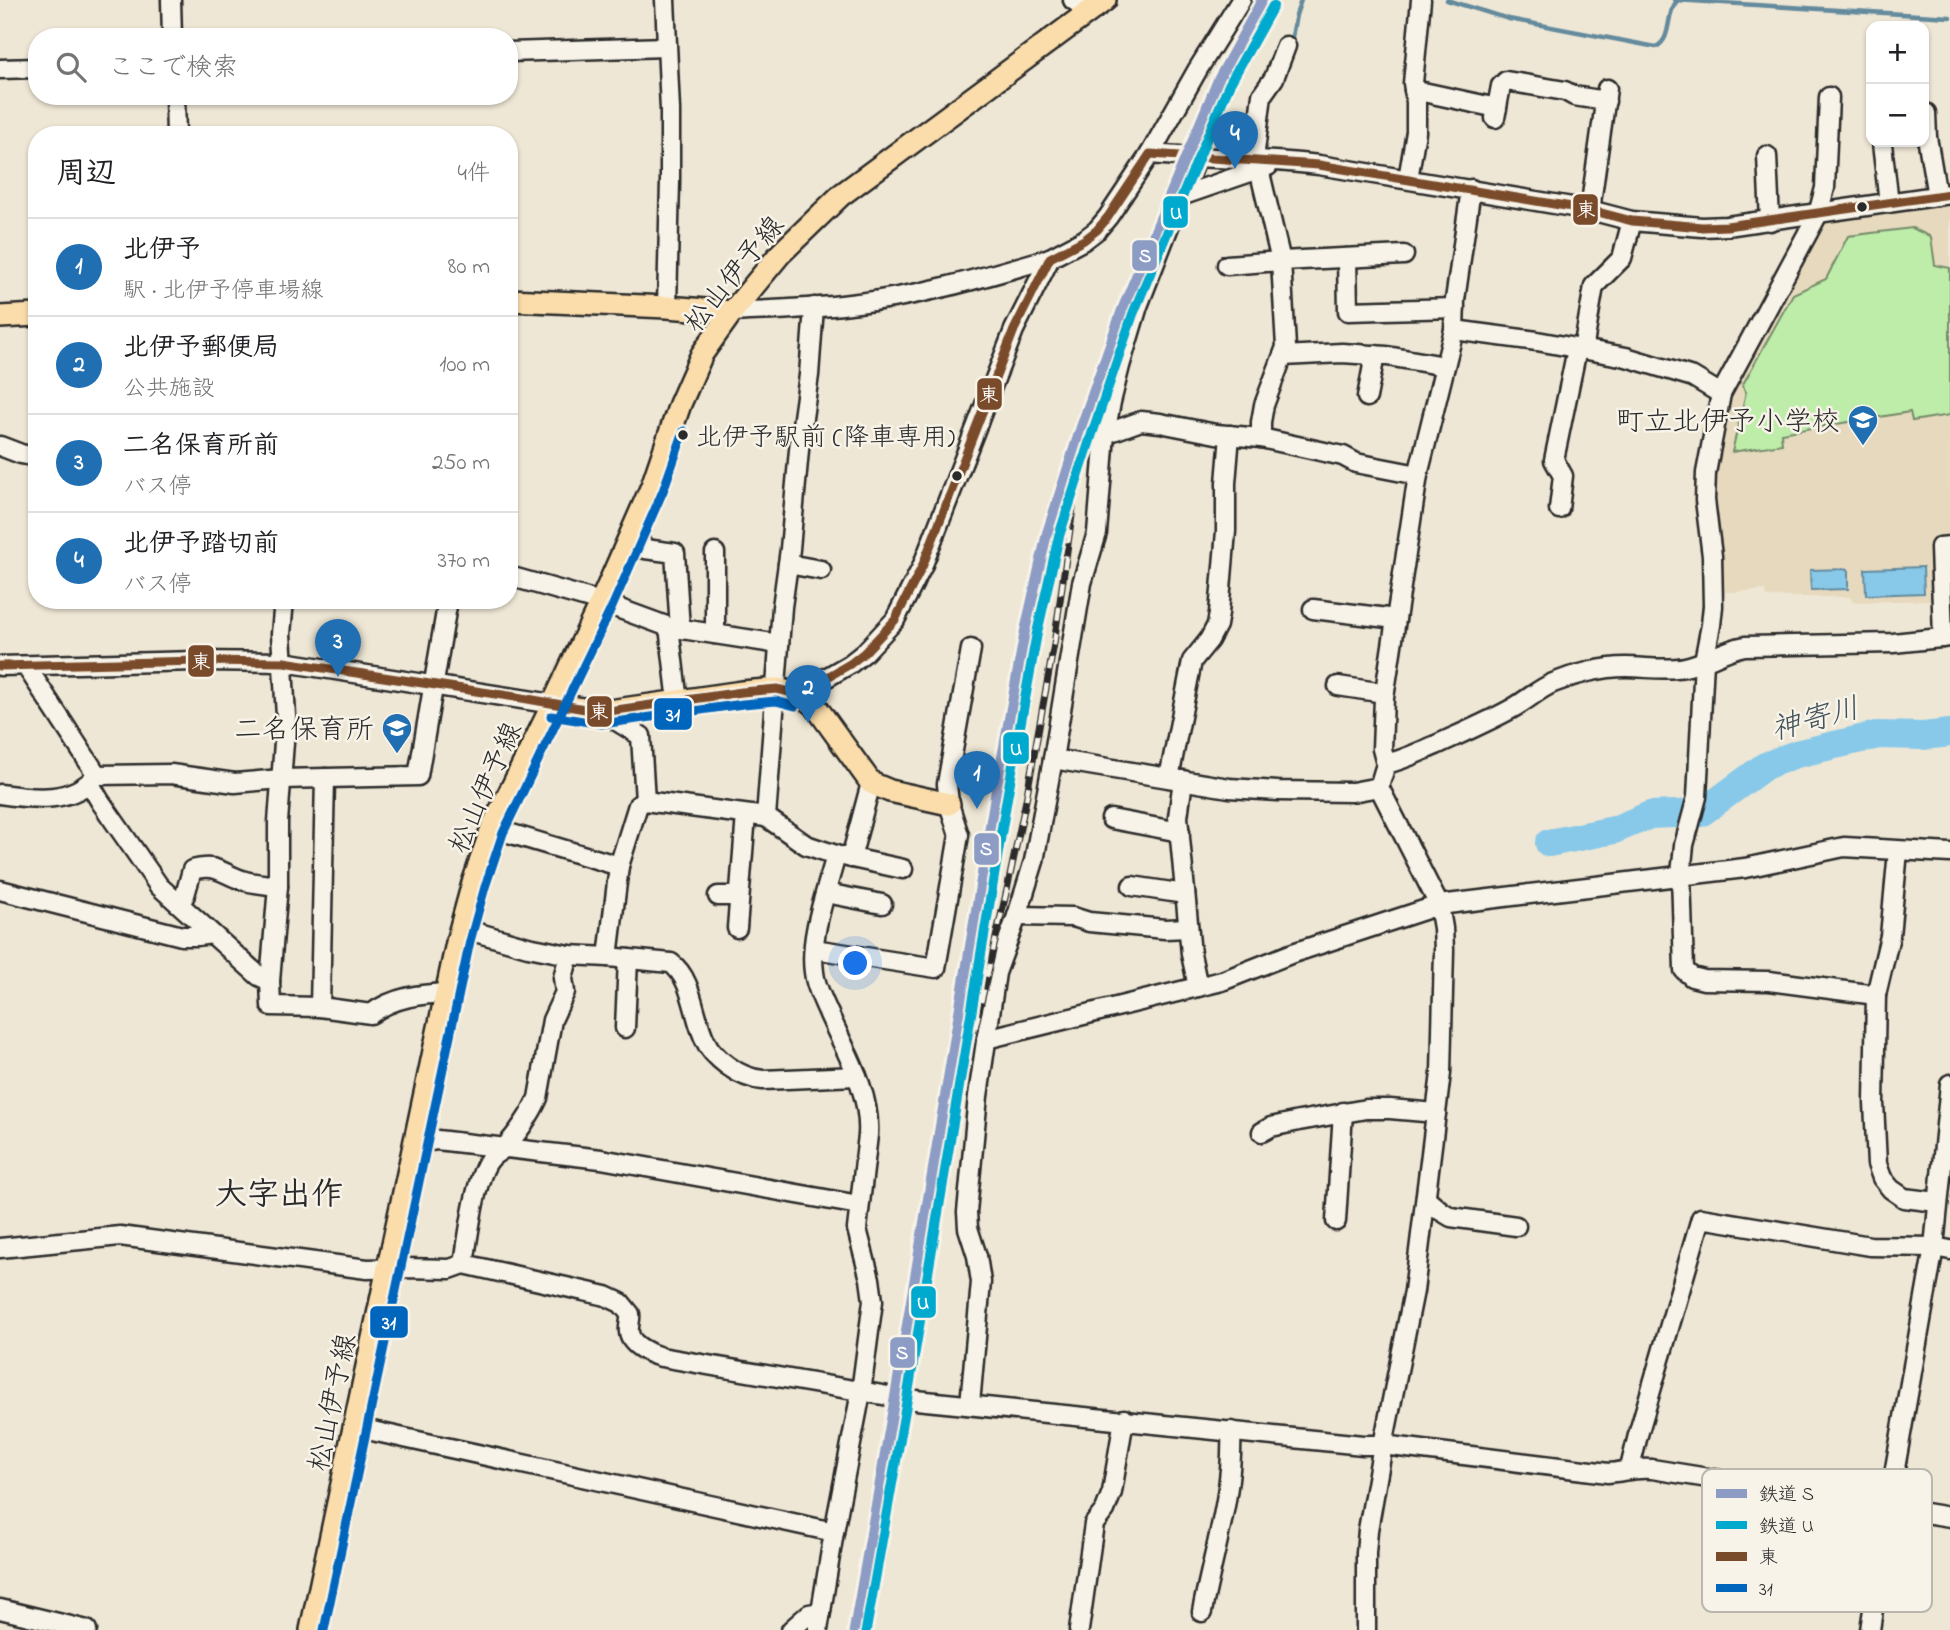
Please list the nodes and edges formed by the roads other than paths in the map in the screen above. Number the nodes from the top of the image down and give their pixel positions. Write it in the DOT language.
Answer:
graph roads {
  1 [pos="171,0"];
  2 [pos="665,0"];
  3 [pos="1241,0"];
  4 [pos="1422,0"];
  5 [pos="1089,4"];
  6 [pos="172,28"];
  7 [pos="1286,46"];
  8 [pos="666,47"];
  9 [pos="518,52"];
  10 [pos="28,68"];
  11 [pos="0,69"];
  12 [pos="1414,90"];
  13 [pos="1829,97"];
  14 [pos="175,105"];
  15 [pos="176,126"];
  16 [pos="1929,144"];
  17 [pos="1882,147"];
  18 [pos="1150,154"];
  19 [pos="1767,156"];
  20 [pos="1197,159"];
  21 [pos="1257,164"];
  22 [pos="1408,179"];
  23 [pos="1471,189"];
  24 [pos="1943,195"];
  25 [pos="1181,196"];
  26 [pos="1889,204"];
  27 [pos="1590,210"];
  28 [pos="1818,214"];
  29 [pos="1770,220"];
  30 [pos="1632,221"];
  31 [pos="1404,255"];
  32 [pos="1050,258"];
  33 [pos="1347,258"];
  34 [pos="1280,261"];
  35 [pos="1227,265"];
  36 [pos="518,300"];
  37 [pos="667,307"];
  38 [pos="814,307"];
  39 [pos="1455,308"];
  40 [pos="732,312"];
  41 [pos="28,315"];
  42 [pos="0,317"];
  43 [pos="1454,330"];
  44 [pos="1580,349"];
  45 [pos="1375,355"];
  46 [pos="1283,356"];
  47 [pos="1445,366"];
  48 [pos="1721,394"];
  49 [pos="1367,397"];
  50 [pos="1105,434"];
  51 [pos="1230,435"];
  52 [pos="1261,438"];
  53 [pos="0,446"];
  54 [pos="28,455"];
  55 [pos="1418,475"];
  56 [pos="1559,509"];
  57 [pos="628,539"];
  58 [pos="1950,546"];
  59 [pos="715,553"];
  60 [pos="788,564"];
  61 [pos="821,570"];
  62 [pos="518,579"];
  63 [pos="601,602"];
  64 [pos="283,609"];
  65 [pos="446,609"];
  66 [pos="1313,610"];
  67 [pos="1396,619"];
  68 [pos="675,628"];
  69 [pos="715,634"];
  70 [pos="1947,637"];
  71 [pos="779,644"];
  72 [pos="971,649"];
  73 [pos="1704,661"];
  74 [pos="284,662"];
  75 [pos="0,666"];
  76 [pos="26,666"];
  77 [pos="433,684"];
  78 [pos="1338,686"];
  79 [pos="787,692"];
  80 [pos="1384,693"];
  81 [pos="678,702"];
  82 [pos="553,704"];
  83 [pos="603,712"];
  84 [pos="1053,759"];
  85 [pos="1386,764"];
  86 [pos="325,778"];
  87 [pos="94,779"];
  88 [pos="281,779"];
  89 [pos="1176,779"];
  90 [pos="871,783"];
  91 [pos="1379,788"];
  92 [pos="0,794"];
  93 [pos="645,801"];
  94 [pos="949,804"];
  95 [pos="747,815"];
  96 [pos="766,817"];
  97 [pos="1111,820"];
  98 [pos="492,828"];
  99 [pos="1180,832"];
  100 [pos="1898,851"];
  101 [pos="1950,853"];
  102 [pos="844,857"];
  103 [pos="619,866"];
  104 [pos="903,869"];
  105 [pos="1681,874"];
  106 [pos="278,886"];
  107 [pos="1132,886"];
  108 [pos="0,890"];
  109 [pos="827,893"];
  110 [pos="1185,894"];
  111 [pos="718,895"];
  112 [pos="739,896"];
  113 [pos="180,903"];
  114 [pos="881,904"];
  115 [pos="1439,905"];
  116 [pos="1017,916"];
  117 [pos="461,928"];
  118 [pos="737,928"];
  119 [pos="1188,928"];
  120 [pos="211,934"];
  121 [pos="814,949"];
  122 [pos="569,954"];
  123 [pos="608,957"];
  124 [pos="628,959"];
  125 [pos="270,981"];
  126 [pos="1198,987"];
  127 [pos="447,993"];
  128 [pos="1876,995"];
  129 [pos="320,1007"];
  130 [pos="625,1028"];
  131 [pos="986,1039"];
  132 [pos="857,1076"];
  133 [pos="1950,1084"];
  134 [pos="1343,1112"];
  135 [pos="1436,1113"];
  136 [pos="1262,1132"];
  137 [pos="415,1143"];
  138 [pos="504,1148"];
  139 [pos="1426,1198"];
  140 [pos="1937,1202"];
  141 [pos="859,1205"];
  142 [pos="1336,1221"];
  143 [pos="1517,1226"];
  144 [pos="0,1248"];
  145 [pos="1942,1249"];
  146 [pos="464,1264"];
  147 [pos="388,1269"];
  148 [pos="861,1392"];
  149 [pos="970,1404"];
  150 [pos="1124,1419"];
  151 [pos="354,1427"];
  152 [pos="1231,1431"];
  153 [pos="1383,1444"];
  154 [pos="1630,1468"];
  155 [pos="1896,1469"];
  156 [pos="1702,1476"];
  157 [pos="1932,1514"];
  158 [pos="1950,1517"];
  159 [pos="834,1531"];
  160 [pos="0,1609"];
  161 [pos="1202,1612"];
  162 [pos="1873,1612"];
  163 [pos="819,1622"];
  164 [pos="87,1630"];
  165 [pos="311,1630"];
  166 [pos="791,1630"];
  167 [pos="1079,1630"];
  168 [pos="1366,1630"];
  169 [pos="1870,1630"];
  1 -- 6 [label="street"];
  2 -- 8 [label="street"];
  3 -- 18 [label="street"];
  4 -- 12 [label="street"];
  5 -- 40 [label="main road, 松山伊予線"];
  7 -- 21 [label="street"];
  8 -- 9 [label="street"];
  8 -- 37 [label="street"];
  10 -- 11 [label="street"];
  12 -- 22 [label="street"];
  12 -- 27 [label="street"];
  13 -- 28 [label="street"];
  14 -- 15 [label="street"];
  16 -- 24 [label="street"];
  17 -- 26 [label="street"];
  18 -- 20 [label="street"];
  18 -- 32 [label="street"];
  19 -- 29 [label="street"];
  20 -- 21 [label="street"];
  20 -- 25 [label="street"];
  21 -- 22 [label="street"];
  21 -- 25 [label="street"];
  21 -- 34 [label="street"];
  22 -- 23 [label="street"];
  23 -- 27 [label="street"];
  23 -- 39 [label="street"];
  24 -- 26 [label="street"];
  25 -- 50 [label="street"];
  26 -- 28 [label="street"];
  27 -- 30 [label="street"];
  28 -- 29 [label="street"];
  28 -- 48 [label="street"];
  29 -- 30 [label="street"];
  30 -- 44 [label="street"];
  31 -- 33 [label="street"];
  32 -- 38 [label="street"];
  32 -- 79 [label="street"];
  33 -- 34 [label="street"];
  33 -- 39 [label="street"];
  34 -- 35 [label="street"];
  34 -- 46 [label="street"];
  36 -- 37 [label="main road"];
  37 -- 40 [label="main road"];
  38 -- 40 [label="street"];
  38 -- 60 [label="street"];
  39 -- 43 [label="street"];
  40 -- 57 [label="main road, 松山伊予線"];
  41 -- 42 [label="main road"];
  43 -- 44 [label="street"];
  43 -- 47 [label="street"];
  44 -- 48 [label="street"];
  44 -- 56 [label="street"];
  45 -- 46 [label="street"];
  45 -- 47 [label="street"];
  45 -- 49 [label="street"];
  46 -- 52 [label="street"];
  47 -- 55 [label="street"];
  48 -- 73 [label="street"];
  50 -- 51 [label="street"];
  50 -- 84 [label="street"];
  51 -- 52 [label="street"];
  51 -- 89 [label="street"];
  52 -- 55 [label="street"];
  53 -- 54 [label="street"];
  55 -- 67 [label="street"];
  57 -- 63 [label="main road, 松山伊予線"];
  57 -- 68 [label="street"];
  58 -- 70 [label="street"];
  59 -- 69 [label="street"];
  60 -- 61 [label="street"];
  60 -- 71 [label="street"];
  62 -- 63 [label="street"];
  63 -- 68 [label="street"];
  63 -- 82 [label="main road, 松山伊予線"];
  64 -- 74 [label="street"];
  65 -- 77 [label="street"];
  66 -- 67 [label="street"];
  67 -- 80 [label="street"];
  68 -- 69 [label="street"];
  68 -- 81 [label="street"];
  69 -- 71 [label="street"];
  70 -- 73 [label="street"];
  71 -- 79 [label="street"];
  72 -- 94 [label="street"];
  73 -- 85 [label="street"];
  73 -- 105 [label="street"];
  74 -- 76 [label="street"];
  74 -- 77 [label="street"];
  74 -- 88 [label="street"];
  75 -- 76 [label="street"];
  76 -- 87 [label="street"];
  77 -- 82 [label="street"];
  77 -- 86 [label="street"];
  78 -- 80 [label="street"];
  79 -- 81 [label="main road"];
  79 -- 90 [label="main road"];
  79 -- 96 [label="street"];
  80 -- 85 [label="street"];
  81 -- 83 [label="main road"];
  82 -- 83 [label="main road"];
  82 -- 98 [label="main road, 松山伊予線"];
  83 -- 93 [label="street"];
  84 -- 89 [label="street"];
  84 -- 116 [label="street"];
  85 -- 91 [label="street"];
  86 -- 88 [label="street"];
  86 -- 129 [label="street"];
  87 -- 88 [label="street"];
  87 -- 92 [label="street"];
  87 -- 113 [label="street"];
  88 -- 106 [label="street"];
  89 -- 91 [label="street"];
  89 -- 99 [label="street"];
  90 -- 94 [label="main road"];
  90 -- 102 [label="street"];
  91 -- 115 [label="street"];
  93 -- 95 [label="street"];
  93 -- 103 [label="street"];
  94 -- 121 [label="street"];
  95 -- 96 [label="street"];
  95 -- 112 [label="street"];
  96 -- 102 [label="street"];
  97 -- 99 [label="street"];
  98 -- 103 [label="street"];
  98 -- 117 [label="main road, 松山伊予線"];
  99 -- 110 [label="street"];
  100 -- 101 [label="street"];
  100 -- 105 [label="street"];
  100 -- 128 [label="street"];
  102 -- 104 [label="street"];
  102 -- 109 [label="street"];
  103 -- 123 [label="street"];
  105 -- 115 [label="street"];
  105 -- 128 [label="street"];
  106 -- 113 [label="street"];
  106 -- 125 [label="street"];
  107 -- 110 [label="street"];
  108 -- 120 [label="street"];
  109 -- 114 [label="street"];
  109 -- 121 [label="street"];
  110 -- 119 [label="street"];
  111 -- 112 [label="street"];
  112 -- 118 [label="street"];
  113 -- 120 [label="street"];
  115 -- 126 [label="street"];
  115 -- 135 [label="street"];
  116 -- 119 [label="street"];
  116 -- 131 [label="street"];
  117 -- 122 [label="street"];
  117 -- 127 [label="main road, 松山伊予線"];
  119 -- 126 [label="street"];
  120 -- 125 [label="street"];
  121 -- 132 [label="street"];
  122 -- 123 [label="street"];
  122 -- 138 [label="street"];
  123 -- 124 [label="street"];
  124 -- 130 [label="street"];
  124 -- 132 [label="street"];
  125 -- 129 [label="street"];
  126 -- 131 [label="street"];
  127 -- 129 [label="street"];
  127 -- 137 [label="main road, 松山伊予線"];
  128 -- 140 [label="street"];
  131 -- 149 [label="street"];
  132 -- 141 [label="street"];
  133 -- 140 [label="street"];
  134 -- 135 [label="street"];
  134 -- 136 [label="street"];
  134 -- 142 [label="street"];
  135 -- 139 [label="street"];
  137 -- 138 [label="street"];
  137 -- 147 [label="main road, 松山伊予線"];
  138 -- 141 [label="street"];
  138 -- 146 [label="street"];
  139 -- 143 [label="street"];
  139 -- 153 [label="street"];
  140 -- 145 [label="street"];
  141 -- 148 [label="street"];
  144 -- 147 [label="street"];
  145 -- 154 [label="street"];
  145 -- 155 [label="street"];
  146 -- 147 [label="street"];
  146 -- 148 [label="street"];
  147 -- 151 [label="main road, 松山伊予線"];
  148 -- 149 [label="street"];
  148 -- 159 [label="street"];
  149 -- 150 [label="street"];
  150 -- 152 [label="street"];
  150 -- 167 [label="street"];
  151 -- 159 [label="street"];
  151 -- 165 [label="main road, 松山伊予線"];
  152 -- 153 [label="street"];
  152 -- 161 [label="street"];
  153 -- 154 [label="street"];
  153 -- 168 [label="street"];
  154 -- 156 [label="street"];
  157 -- 158 [label="street"];
  159 -- 163 [label="street"];
  160 -- 164 [label="street"];
  162 -- 169 [label="street"];
  163 -- 166 [label="street"];
}
